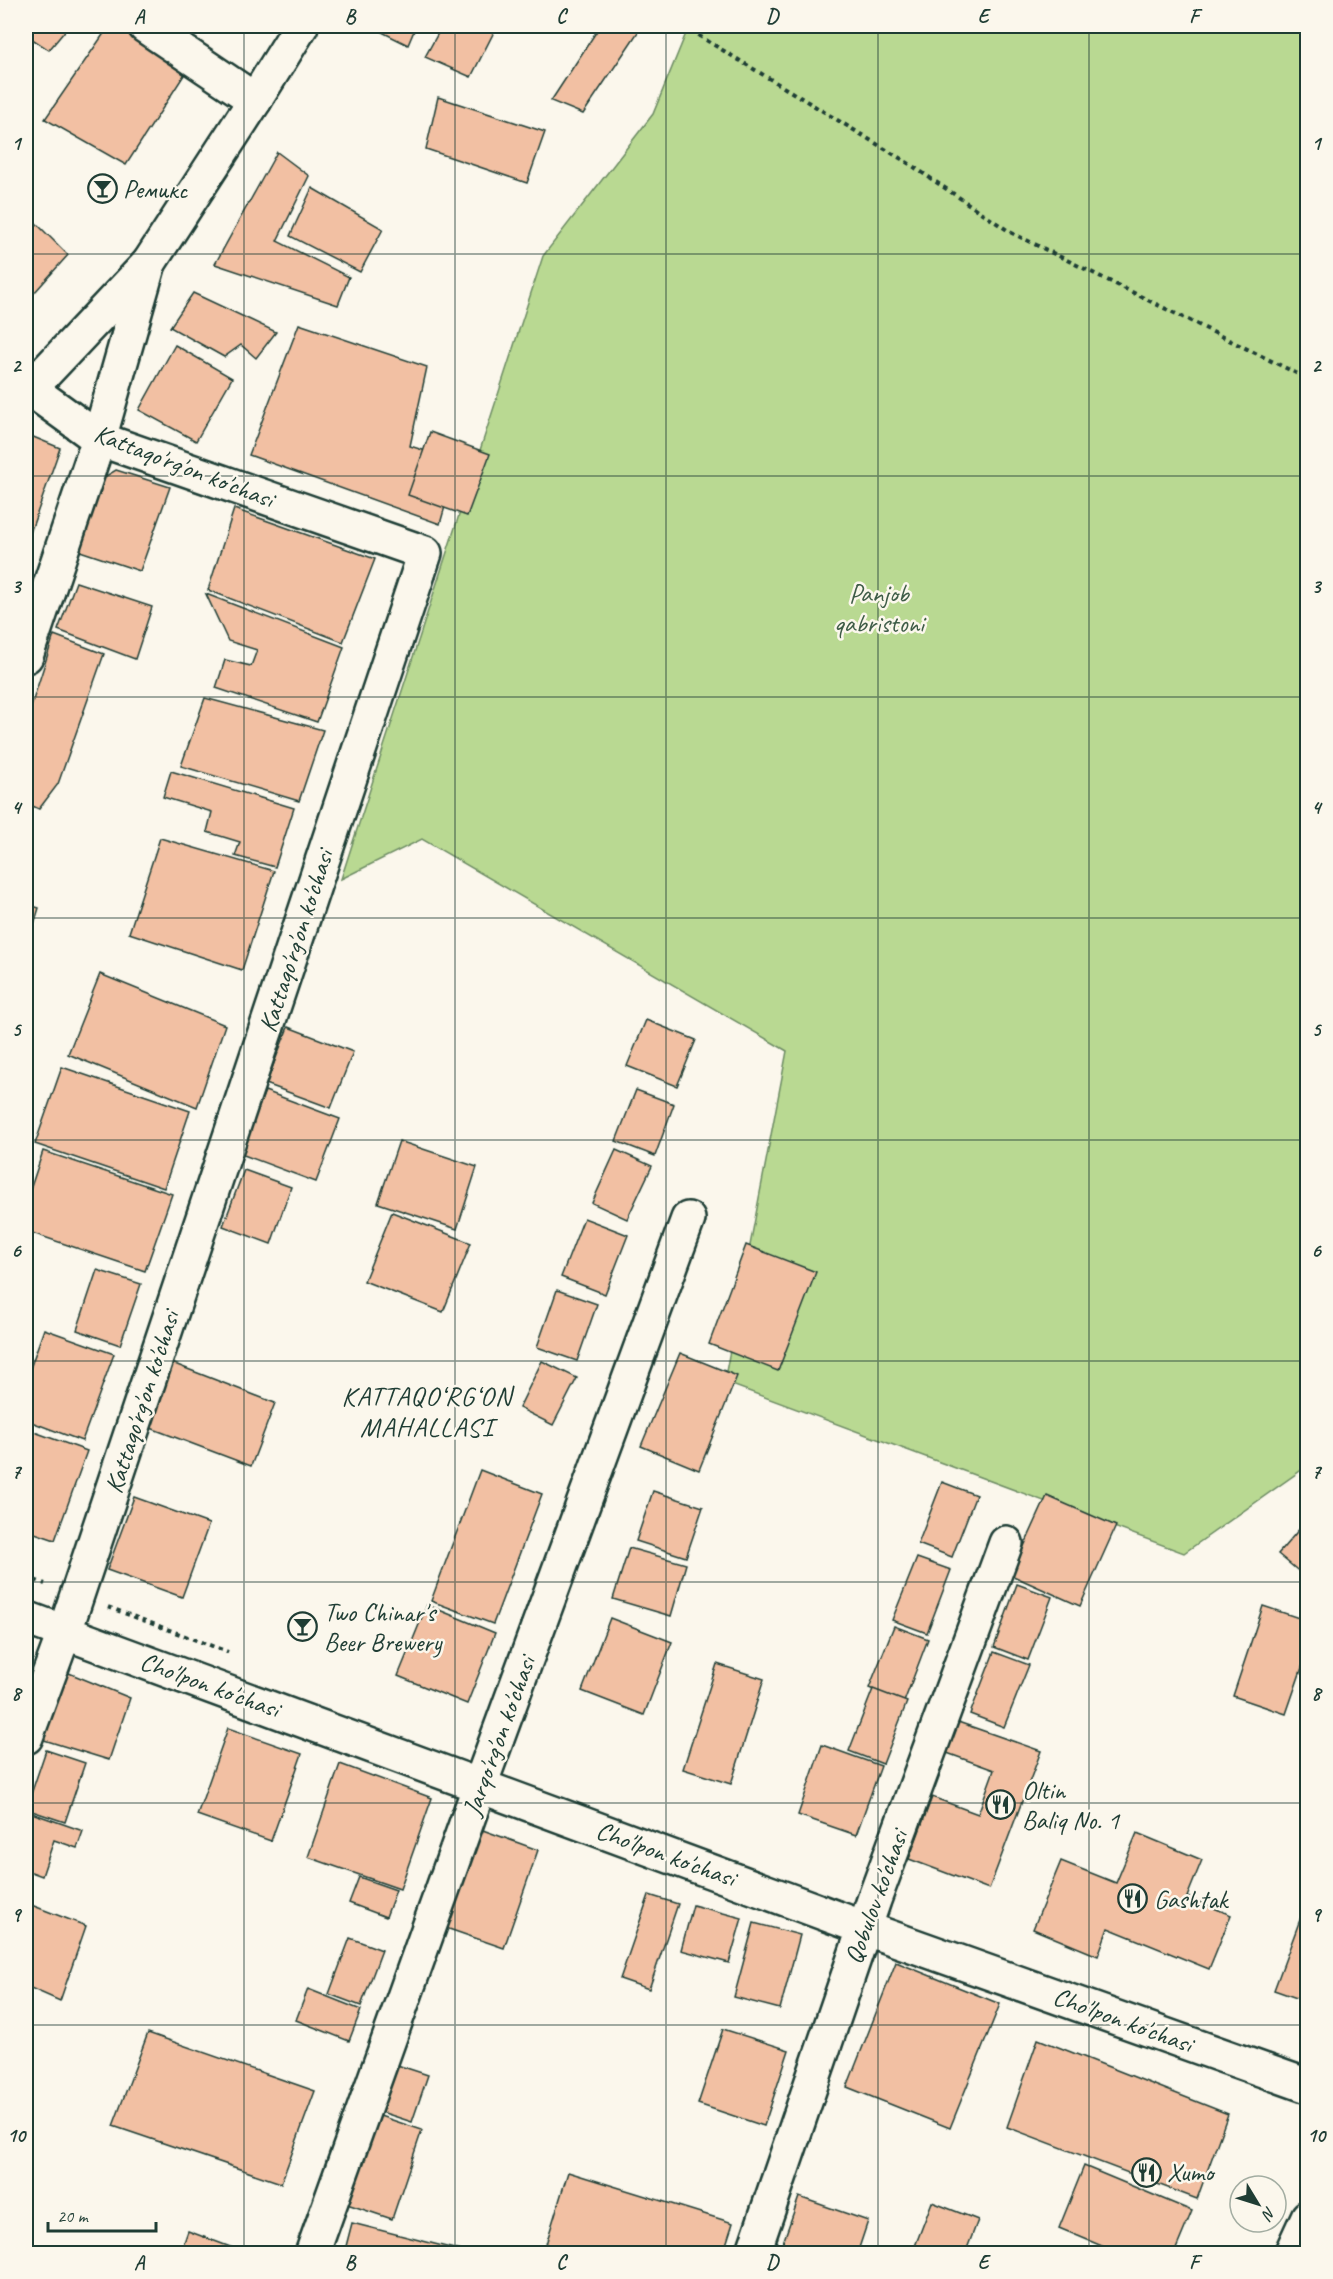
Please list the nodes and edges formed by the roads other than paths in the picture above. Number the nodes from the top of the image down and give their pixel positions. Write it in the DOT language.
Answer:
graph roads {
  1 [pos="145,26"];
  2 [pos="301,26"];
  3 [pos="255,100"];
  4 [pos="149,263"];
  5 [pos="28,391"];
  6 [pos="99,439"];
  7 [pos="26,656"];
  8 [pos="688,1219"];
  9 [pos="1006,1543"];
  10 [pos="26,1618"];
  11 [pos="65,1631"];
  12 [pos="26,1737"];
  13 [pos="480,1785"];
  14 [pos="864,1928"];
  15 [pos="1308,2086"];
  16 [pos="1308,2217"];
  17 [pos="312,2253"];
  18 [pos="753,2253"];
  19 [pos="1291,2253"];
  1 -- 3 [label="street"];
  2 -- 3 [label="street"];
  3 -- 4 [label="street"];
  4 -- 5 [label="street"];
  4 -- 6 [label="street"];
  5 -- 6 [label="street, Kattaqo'rg'on ko'chasi"];
  6 -- 7 [label="street"];
  6 -- 11 [label="street, Kattaqo'rg'on ko'chasi"];
  8 -- 13 [label="street, Jarqo'rg'on ko'chasi"];
  9 -- 14 [label="street, Qobulov ko'chasi"];
  10 -- 11 [label="street, Cho'lpon ko'chasi"];
  11 -- 12 [label="street, Kattaqo'rg'on ko'chasi"];
  11 -- 13 [label="street, Cho'lpon ko'chasi"];
  13 -- 14 [label="street, Cho'lpon ko'chasi"];
  13 -- 17 [label="street, Jarqo'rg'on ko'chasi"];
  14 -- 15 [label="street, Cho'lpon ko'chasi"];
  14 -- 18 [label="street, Qobulov ko'chasi"];
  16 -- 19 [label="street"];
}
